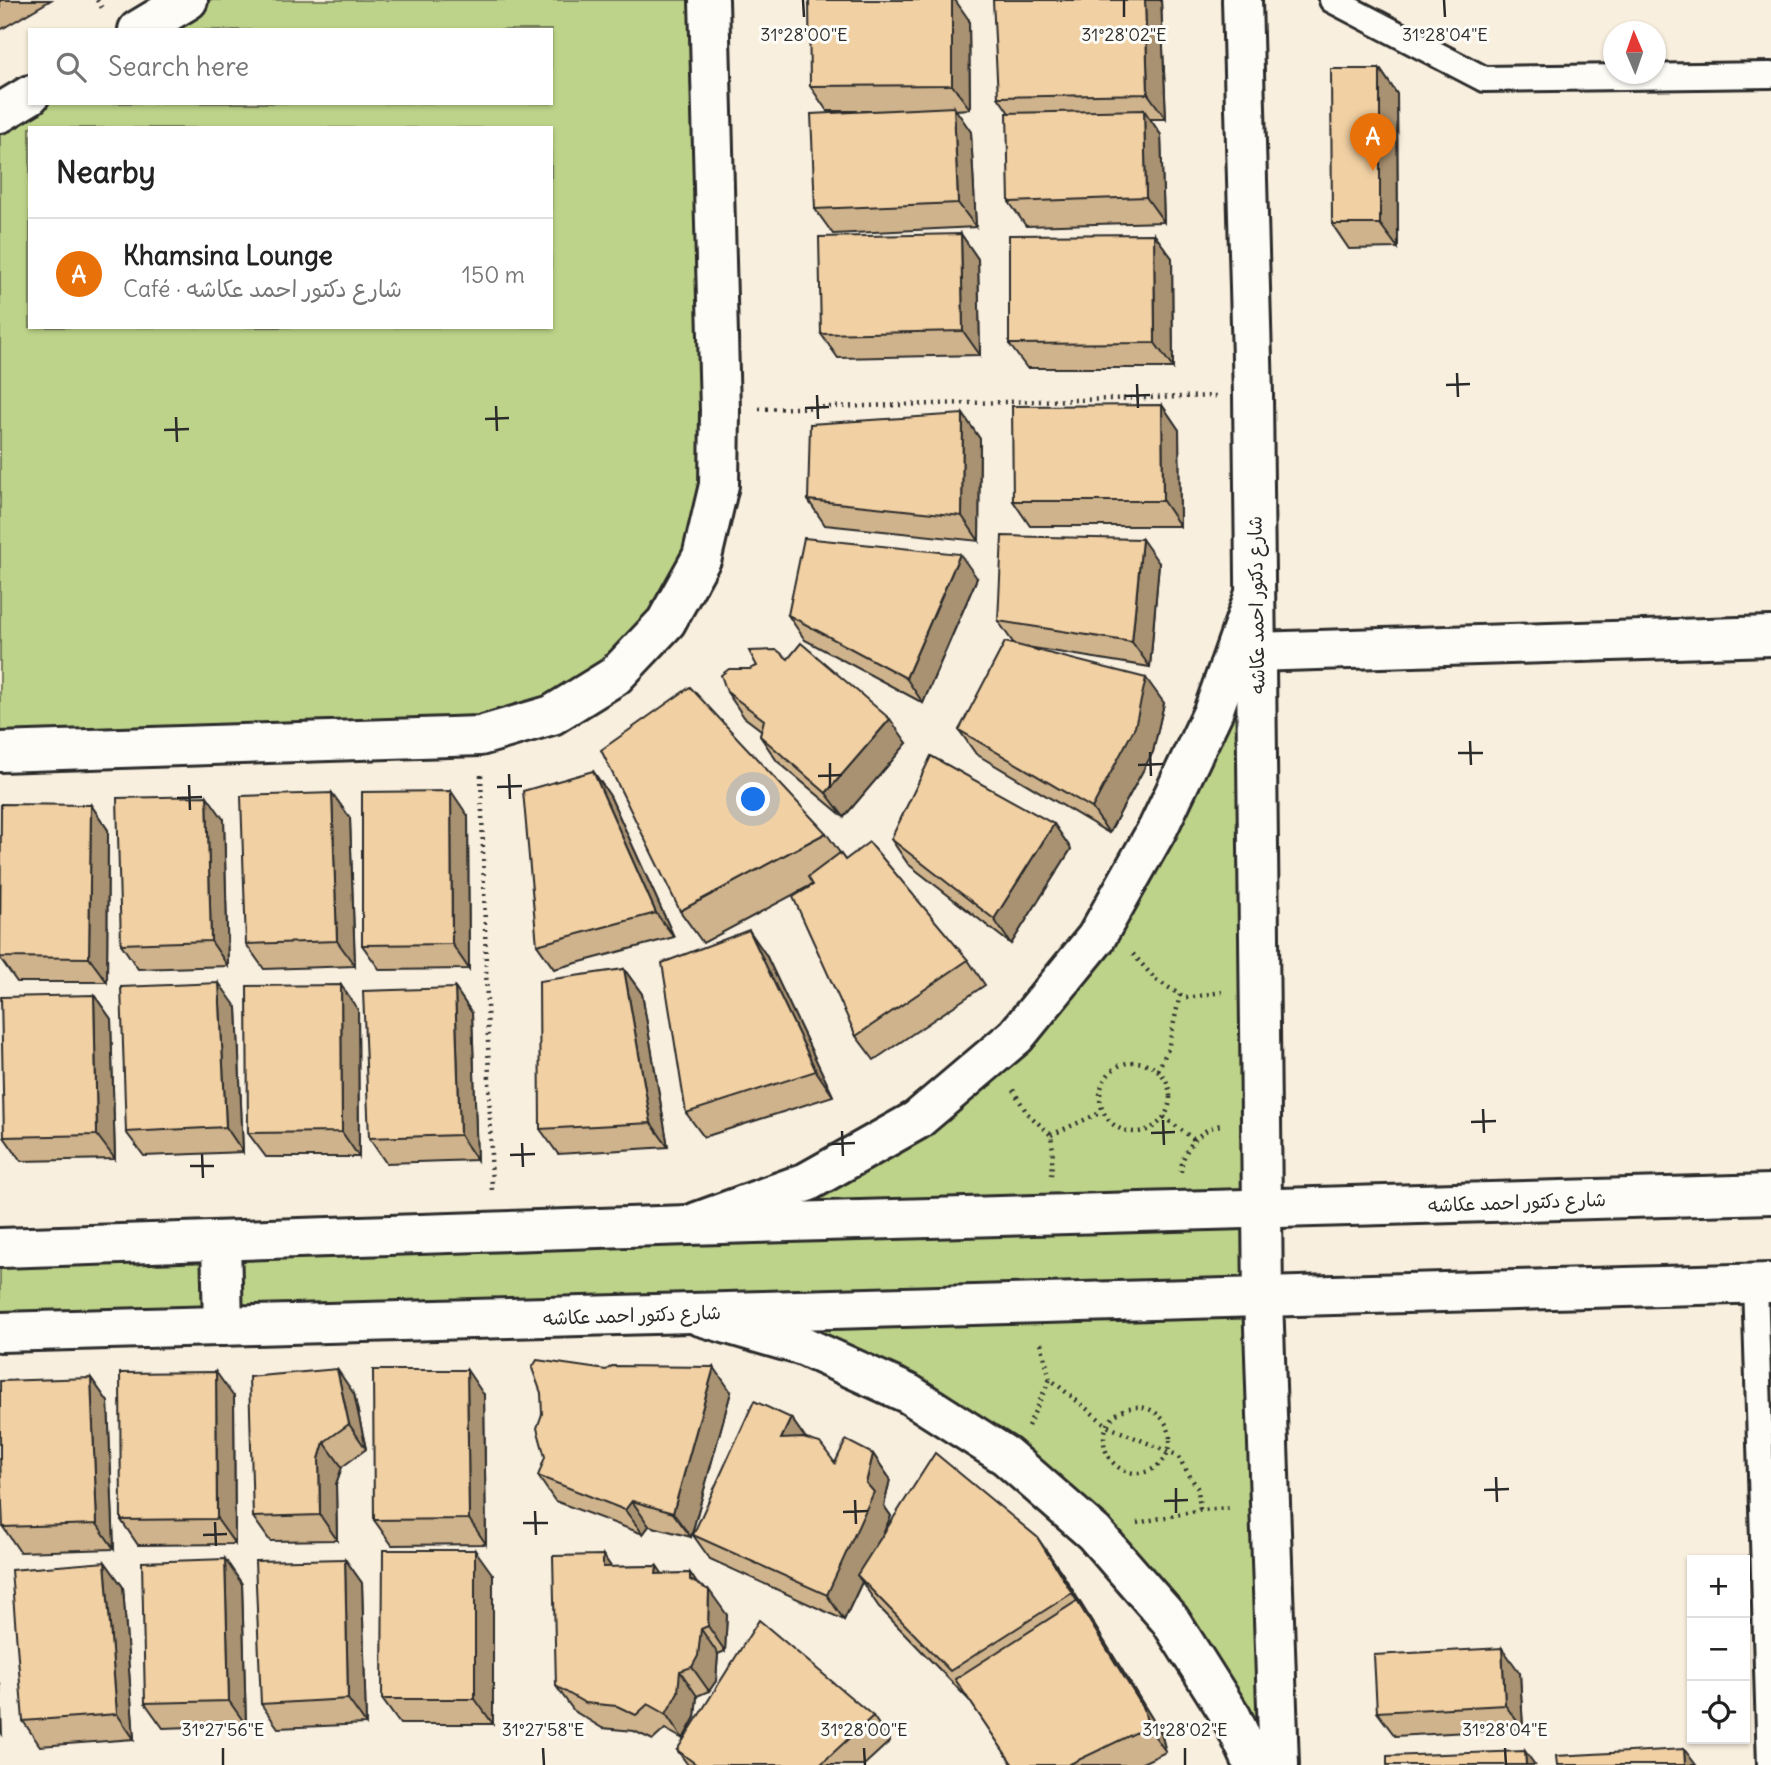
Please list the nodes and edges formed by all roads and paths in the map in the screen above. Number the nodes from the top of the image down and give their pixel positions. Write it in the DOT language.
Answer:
graph roads {
  1 [pos="188,0"];
  2 [pos="709,0"];
  3 [pos="1242,0"];
  4 [pos="1332,0"];
  5 [pos="141,28"];
  6 [pos="1771,75"];
  7 [pos="28,96"];
  8 [pos="0,113"];
  9 [pos="1253,395"];
  10 [pos="720,410"];
  11 [pos="1255,591"];
  12 [pos="1771,636"];
  13 [pos="1256,652"];
  14 [pos="480,736"];
  15 [pos="0,752"];
  16 [pos="1105,921"];
  17 [pos="1260,985"];
  18 [pos="1180,995"];
  19 [pos="993,1056"];
  20 [pos="1158,1070"];
  21 [pos="1102,1112"];
  22 [pos="1164,1117"];
  23 [pos="1261,1121"];
  24 [pos="1051,1135"];
  25 [pos="1196,1141"];
  26 [pos="1771,1194"];
  27 [pos="1263,1209"];
  28 [pos="1180,1212"];
  29 [pos="1048,1215"];
  30 [pos="688,1225"];
  31 [pos="494,1232"];
  32 [pos="221,1241"];
  33 [pos="0,1248"];
  34 [pos="1763,1283"];
  35 [pos="1264,1298"];
  36 [pos="1031,1304"];
  37 [pos="691,1313"];
  38 [pos="222,1326"];
  39 [pos="0,1332"];
  40 [pos="1050,1379"];
  41 [pos="1107,1425"];
  42 [pos="1168,1452"];
  43 [pos="1012,1461"];
  44 [pos="1270,1507"];
  45 [pos="1200,1510"];
  46 [pos="1102,1541"];
  47 [pos="1254,1765"];
  48 [pos="1279,1765"];
  49 [pos="1770,1765"];
  1 -- 5 [label="street"];
  2 -- 10 [label="street"];
  3 -- 9 [label="street, شارع دكتور احمد عكاشه"];
  4 -- 6 [label="lane"];
  7 -- 8 [label="street"];
  9 -- 10 [label="path"];
  9 -- 11 [label="street, شارع دكتور احمد عكاشه"];
  10 -- 14 [label="street"];
  11 -- 13 [label="street, شارع دكتور احمد عكاشه"];
  11 -- 16 [label="street"];
  12 -- 13 [label="street"];
  13 -- 17 [label="street, شارع دكتور احمد عكاشه"];
  14 -- 15 [label="street"];
  14 -- 31 [label="path"];
  16 -- 18 [label="path"];
  16 -- 19 [label="street"];
  17 -- 18 [label="path"];
  17 -- 23 [label="street, شارع دكتور احمد عكاشه"];
  18 -- 20 [label="path"];
  19 -- 24 [label="path"];
  19 -- 30 [label="street"];
  20 -- 21 [label="path"];
  20 -- 22 [label="path"];
  21 -- 22 [label="path"];
  21 -- 24 [label="path"];
  22 -- 25 [label="path"];
  23 -- 25 [label="path"];
  23 -- 27 [label="street, شارع دكتور احمد عكاشه"];
  24 -- 29 [label="path"];
  25 -- 28 [label="path"];
  26 -- 27 [label="street, شارع دكتور احمد عكاشه"];
  27 -- 28 [label="street, شارع دكتور احمد عكاشه"];
  27 -- 35 [label="street, شارع دكتور احمد عكاشه"];
  28 -- 29 [label="street, شارع دكتور احمد عكاشه"];
  29 -- 30 [label="street, شارع دكتور احمد عكاشه"];
  30 -- 31 [label="street, شارع دكتور احمد عكاشه"];
  31 -- 32 [label="street, شارع دكتور احمد عكاشه"];
  32 -- 33 [label="street, شارع دكتور احمد عكاشه"];
  32 -- 38 [label="street"];
  34 -- 35 [label="street, شارع دكتور احمد عكاشه"];
  34 -- 49 [label="lane"];
  35 -- 36 [label="street, شارع دكتور احمد عكاشه"];
  35 -- 44 [label="street, شارع دكتور احمد عكاشه"];
  36 -- 37 [label="street, شارع دكتور احمد عكاشه"];
  36 -- 40 [label="path"];
  37 -- 38 [label="street, شارع دكتور احمد عكاشه"];
  37 -- 43 [label="street"];
  38 -- 39 [label="street, شارع دكتور احمد عكاشه"];
  40 -- 41 [label="path"];
  40 -- 43 [label="path"];
  41 -- 42 [label="path"];
  41 -- 42 [label="path"];
  41 -- 42 [label="path"];
  42 -- 45 [label="path"];
  43 -- 46 [label="street"];
  44 -- 45 [label="path"];
  44 -- 48 [label="street, شارع دكتور احمد عكاشه"];
  45 -- 46 [label="path"];
  46 -- 47 [label="street"];
}
